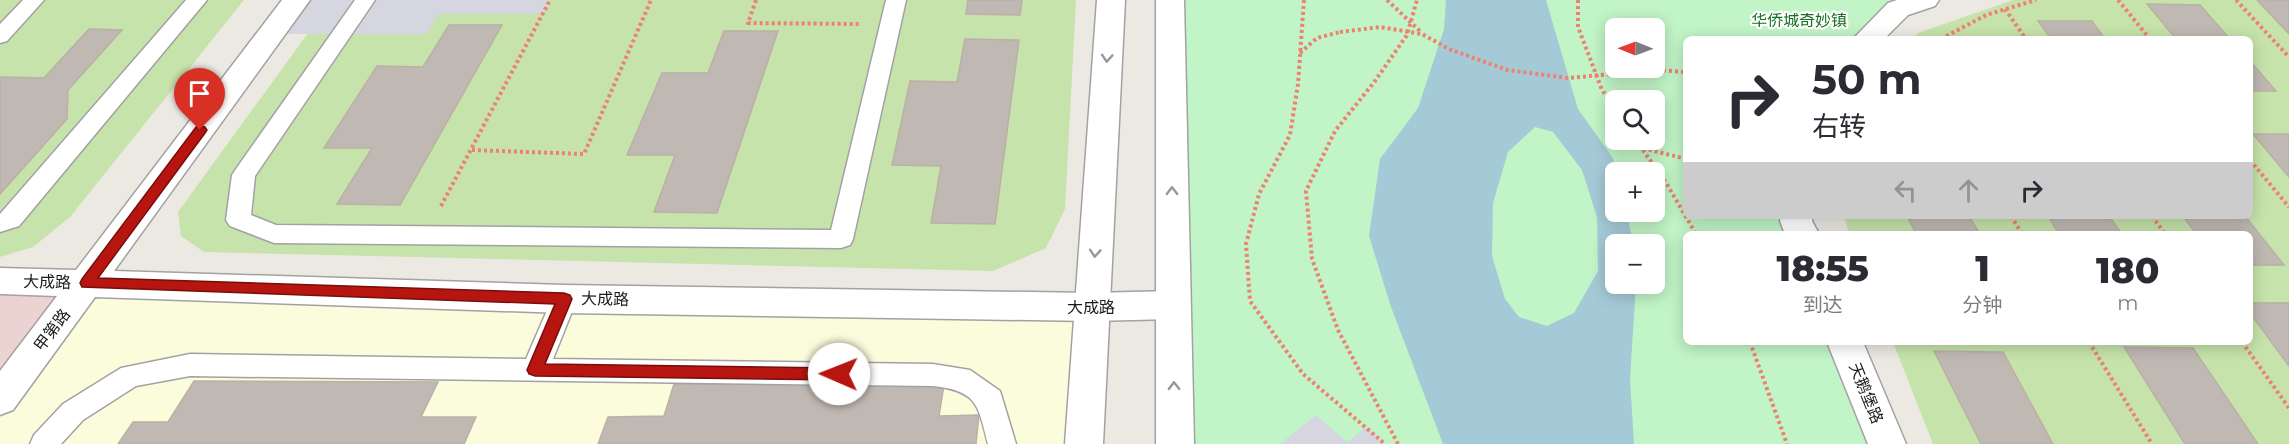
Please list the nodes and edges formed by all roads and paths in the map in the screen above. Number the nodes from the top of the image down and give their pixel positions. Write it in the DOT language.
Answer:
graph roads {
  1 [pos="34,0"];
  2 [pos="196,0"];
  3 [pos="296,0"];
  4 [pos="365,0"];
  5 [pos="550,0"];
  6 [pos="651,0"];
  7 [pos="756,0"];
  8 [pos="896,0"];
  9 [pos="1111,0"];
  10 [pos="1170,0"];
  11 [pos="1304,0"];
  12 [pos="1387,0"];
  13 [pos="1417,0"];
  14 [pos="1578,0"];
  15 [pos="1924,0"];
  16 [pos="2036,0"];
  17 [pos="2118,0"];
  18 [pos="2236,0"];
  19 [pos="2005,9"];
  20 [pos="890,25"];
  21 [pos="1422,34"];
  22 [pos="0,36"];
  23 [pos="1870,36"];
  24 [pos="1947,36"];
  25 [pos="2024,36"];
  26 [pos="2148,36"];
  27 [pos="1299,53"];
  28 [pos="2289,57"];
  29 [pos="1665,71"];
  30 [pos="1683,72"];
  31 [pos="1605,75"];
  32 [pos="1605,94"];
  33 [pos="472,150"];
  34 [pos="1643,150"];
  35 [pos="1650,150"];
  36 [pos="1683,158"];
  37 [pos="2253,164"];
  38 [pos="2289,207"];
  39 [pos="1683,213"];
  40 [pos="0,223"];
  41 [pos="425,236"];
  42 [pos="0,281"];
  43 [pos="87,283"];
  44 [pos="564,299"];
  45 [pos="1173,305"];
  46 [pos="1091,307"];
  47 [pos="1751,345"];
  48 [pos="1846,345"];
  49 [pos="2091,345"];
  50 [pos="2244,345"];
  51 [pos="535,370"];
  52 [pos="0,399"];
  53 [pos="2289,408"];
  54 [pos="44,444"];
  55 [pos="1002,444"];
  56 [pos="1084,444"];
  57 [pos="1175,444"];
  58 [pos="1385,444"];
  59 [pos="1398,444"];
  60 [pos="1787,444"];
  61 [pos="1887,444"];
  62 [pos="2152,444"];
  1 -- 22 [label="lane"];
  2 -- 40 [label="lane"];
  3 -- 43 [label="street, 甲第路"];
  4 -- 41 [label="lane"];
  5 -- 33 [label="path"];
  6 -- 33 [label="path"];
  7 -- 20 [label="path"];
  8 -- 20 [label="lane"];
  9 -- 46 [label="street, one-way"];
  45 -- 10 [label="street, one-way"];
  11 -- 27 [label="path"];
  12 -- 21 [label="path, bridge"];
  13 -- 59 [label="path"];
  14 -- 32 [label="path"];
  15 -- 23 [label="street"];
  16 -- 19 [label="path"];
  17 -- 26 [label="path"];
  18 -- 28 [label="path"];
  19 -- 24 [label="path"];
  19 -- 25 [label="path"];
  20 -- 41 [label="lane"];
  21 -- 27 [label="path, bridge"];
  21 -- 31 [label="path, bridge"];
  27 -- 58 [label="path"];
  29 -- 30 [label="path"];
  33 -- 41 [label="path"];
  34 -- 39 [label="path"];
  35 -- 36 [label="path"];
  37 -- 38 [label="path"];
  42 -- 43 [label="street, 大成路"];
  43 -- 44 [label="street, 大成路"];
  43 -- 52 [label="street, 甲第路"];
  44 -- 46 [label="street, 大成路"];
  44 -- 51 [label="lane"];
  45 -- 46 [label="street, 大成路"];
  57 -- 45 [label="street, one-way"];
  46 -- 56 [label="street"];
  47 -- 60 [label="path"];
  48 -- 61 [label="street, 天鹅堡路"];
  49 -- 62 [label="path"];
  50 -- 53 [label="path"];
  51 -- 54 [label="lane"];
  51 -- 55 [label="lane"];
}
